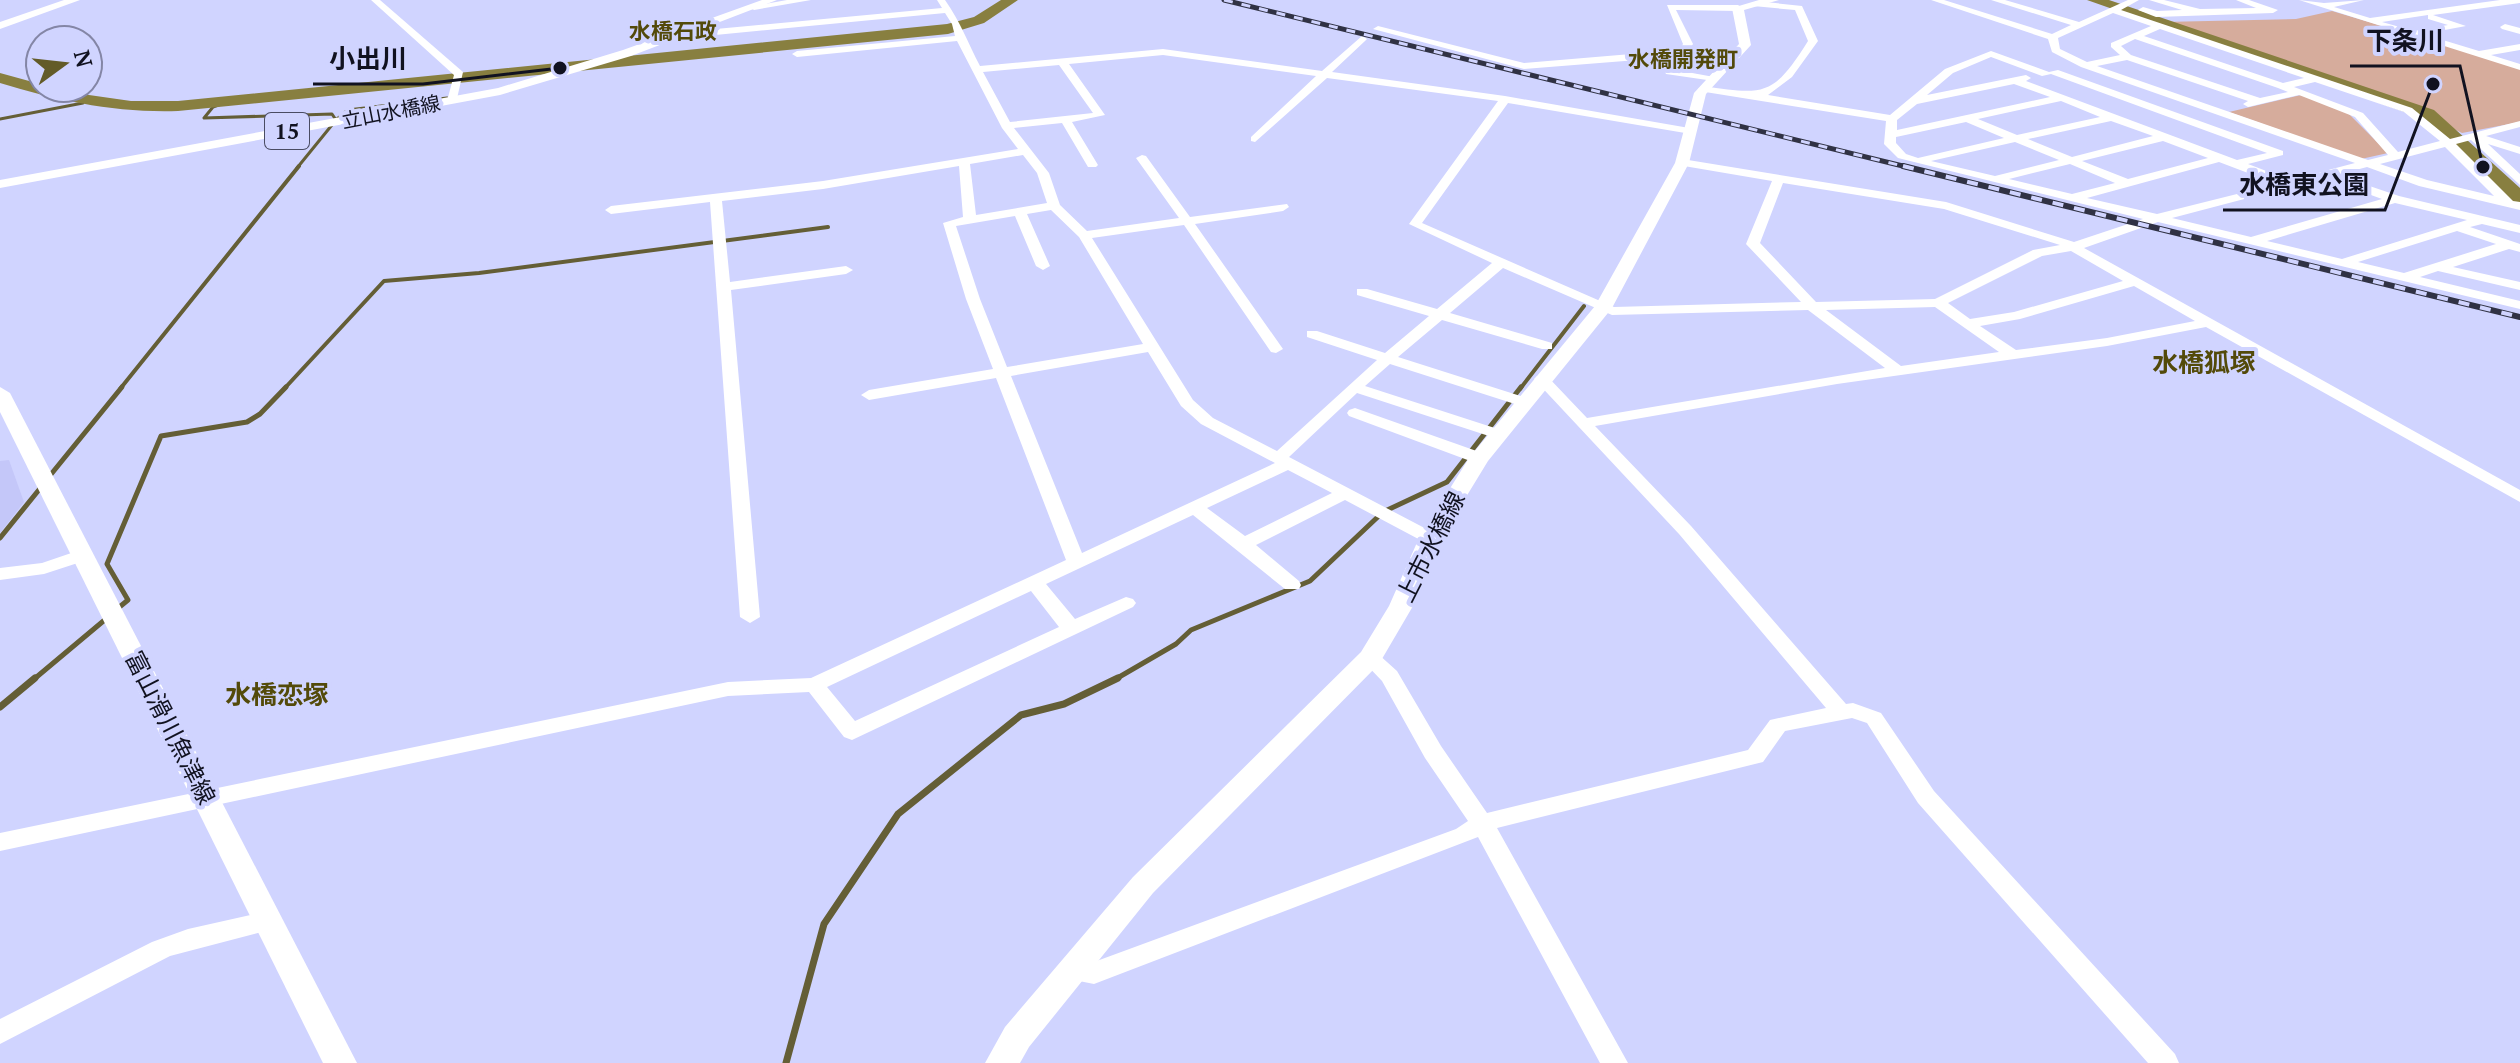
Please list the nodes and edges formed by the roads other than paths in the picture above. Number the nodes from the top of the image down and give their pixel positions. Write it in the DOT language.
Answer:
graph roads {
  1 [pos="75,0"];
  2 [pos="375,0"];
  3 [pos="807,0"];
  4 [pos="1935,0"];
  5 [pos="1995,0"];
  6 [pos="2135,0"];
  7 [pos="2153,0"];
  8 [pos="2190,0"];
  9 [pos="2240,0"];
  10 [pos="2303,0"];
  11 [pos="2360,0"];
  12 [pos="2470,0"];
  13 [pos="769,1"];
  14 [pos="2514,2"];
  15 [pos="1751,3"];
  16 [pos="943,5"];
  17 [pos="2175,5"];
  18 [pos="2322,6"];
  19 [pos="754,7"];
  20 [pos="2119,7"];
  21 [pos="1961,8"];
  22 [pos="2200,12"];
  23 [pos="2421,14"];
  24 [pos="2369,21"];
  25 [pos="2081,25"];
  26 [pos="0,26"];
  27 [pos="2161,26"];
  28 [pos="2505,27"];
  29 [pos="1378,29"];
  30 [pos="959,31"];
  31 [pos="2520,31"];
  32 [pos="705,33"];
  33 [pos="2410,34"];
  34 [pos="2135,36"];
  35 [pos="2053,37"];
  36 [pos="1362,39"];
  37 [pos="2520,47"];
  38 [pos="1683,53"];
  39 [pos="797,54"];
  40 [pos="2478,54"];
  41 [pos="2128,57"];
  42 [pos="1061,60"];
  43 [pos="2085,65"];
  44 [pos="2520,67"];
  45 [pos="979,69"];
  46 [pos="1949,71"];
  47 [pos="2050,73"];
  48 [pos="1324,74"];
  49 [pos="2320,78"];
  50 [pos="2016,81"];
  51 [pos="1707,84"];
  52 [pos="1989,86"];
  53 [pos="2282,86"];
  54 [pos="2300,92"];
  55 [pos="1753,96"];
  56 [pos="2062,98"];
  57 [pos="1505,99"];
  58 [pos="2184,100"];
  59 [pos="452,101"];
  60 [pos="1911,101"];
  61 [pos="2259,101"];
  62 [pos="2152,107"];
  63 [pos="2218,111"];
  64 [pos="2111,117"];
  65 [pos="1065,119"];
  66 [pos="1892,119"];
  67 [pos="1968,119"];
  68 [pos="2520,124"];
  69 [pos="1007,126"];
  70 [pos="1691,131"];
  71 [pos="1889,135"];
  72 [pos="2469,136"];
  73 [pos="2164,137"];
  74 [pos="2016,138"];
  75 [pos="1255,139"];
  76 [pos="2448,141"];
  77 [pos="1024,151"];
  78 [pos="2520,151"];
  79 [pos="2394,154"];
  80 [pos="1142,158"];
  81 [pos="2220,158"];
  82 [pos="964,160"];
  83 [pos="2070,160"];
  84 [pos="1917,161"];
  85 [pos="1682,163"];
  86 [pos="2364,163"];
  87 [pos="2236,164"];
  88 [pos="1092,165"];
  89 [pos="2323,174"];
  90 [pos="2517,177"];
  91 [pos="1995,179"];
  92 [pos="1778,180"];
  93 [pos="2127,183"];
  94 [pos="0,184"];
  95 [pos="2289,184"];
  96 [pos="716,198"];
  97 [pos="2072,198"];
  98 [pos="2395,199"];
  99 [pos="2516,205"];
  100 [pos="1054,206"];
  101 [pos="1283,207"];
  102 [pos="611,210"];
  103 [pos="1020,212"];
  104 [pos="2520,214"];
  105 [pos="2158,218"];
  106 [pos="970,221"];
  107 [pos="1187,221"];
  108 [pos="2477,221"];
  109 [pos="2459,228"];
  110 [pos="2520,229"];
  111 [pos="1084,235"];
  112 [pos="2250,241"];
  113 [pos="2076,246"];
  114 [pos="2514,247"];
  115 [pos="1501,262"];
  116 [pos="2342,263"];
  117 [pos="1043,266"];
  118 [pos="2438,267"];
  119 [pos="846,270"];
  120 [pos="2403,278"];
  121 [pos="2137,281"];
  122 [pos="2520,286"];
  123 [pos="724,287"];
  124 [pos="1362,292"];
  125 [pos="1938,303"];
  126 [pos="2520,305"];
  127 [pos="1603,308"];
  128 [pos="1814,308"];
  129 [pos="1439,316"];
  130 [pos="2210,322"];
  131 [pos="1969,323"];
  132 [pos="1312,334"];
  133 [pos="1547,346"];
  134 [pos="1152,347"];
  135 [pos="1276,349"];
  136 [pos="2013,355"];
  137 [pos="1387,360"];
  138 [pos="1899,371"];
  139 [pos="1003,374"];
  140 [pos="1542,379"];
  141 [pos="1354,387"];
  142 [pos="0,393"];
  143 [pos="869,395"];
  144 [pos="1524,402"];
  145 [pos="1355,413"];
  146 [pos="1584,423"];
  147 [pos="1498,434"];
  148 [pos="1479,458"];
  149 [pos="1283,462"];
  150 [pos="1342,495"];
  151 [pos="2520,497"];
  152 [pos="1195,508"];
  153 [pos="1430,538"];
  154 [pos="1244,544"];
  155 [pos="83,555"];
  156 [pos="1077,564"];
  157 [pos="0,574"];
  158 [pos="1035,583"];
  159 [pos="1292,585"];
  160 [pos="1126,603"];
  161 [pos="750,617"];
  162 [pos="1071,628"];
  163 [pos="1370,658"];
  164 [pos="814,685"];
  165 [pos="1841,712"];
  166 [pos="207,799"];
  167 [pos="1482,823"];
  168 [pos="0,842"];
  169 [pos="268,921"];
  170 [pos="1073,970"];
  171 [pos="0,1032"];
  172 [pos="340,1063"];
  173 [pos="1002,1063"];
  174 [pos="1614,1063"];
  175 [pos="2165,1063"];
  1 -- 26 [label="main road"];
  2 -- 59 [label="street"];
  3 -- 19 [label="street"];
  4 -- 21 [label="street"];
  5 -- 21 [label="street"];
  5 -- 25 [label="street"];
  6 -- 20 [label="street"];
  7 -- 17 [label="street"];
  8 -- 17 [label="street"];
  9 -- 22 [label="street"];
  10 -- 18 [label="street"];
  11 -- 18 [label="street"];
  12 -- 23 [label="street"];
  13 -- 19 [label="main road, 立山水橋線 / 15"];
  14 -- 23 [label="street"];
  15 -- 38 [label="street"];
  15 -- 51 [label="main road, 上市水橋線"];
  15 -- 55 [label="street"];
  16 -- 30 [label="street"];
  16 -- 32 [label="street"];
  17 -- 22 [label="street"];
  18 -- 24 [label="street"];
  19 -- 59 [label="main road, 立山水橋線 / 15"];
  20 -- 22 [label="street"];
  20 -- 25 [label="street"];
  20 -- 27 [label="street"];
  21 -- 35 [label="street"];
  23 -- 24 [label="street"];
  23 -- 33 [label="street"];
  24 -- 33 [label="street"];
  25 -- 35 [label="street"];
  27 -- 34 [label="street"];
  27 -- 49 [label="street"];
  28 -- 31 [label="street"];
  29 -- 38 [label="street"];
  30 -- 39 [label="street"];
  30 -- 45 [label="street"];
  33 -- 40 [label="street"];
  34 -- 41 [label="street"];
  34 -- 53 [label="street"];
  35 -- 43 [label="street"];
  36 -- 48 [label="street"];
  37 -- 40 [label="street"];
  38 -- 51 [label="street"];
  40 -- 44 [label="street"];
  41 -- 43 [label="street"];
  41 -- 61 [label="street"];
  42 -- 45 [label="street"];
  42 -- 48 [label="street"];
  42 -- 65 [label="street"];
  43 -- 47 [label="street"];
  43 -- 58 [label="street"];
  45 -- 69 [label="street"];
  46 -- 47 [label="street"];
  46 -- 52 [label="street"];
  46 -- 60 [label="street"];
  47 -- 50 [label="street"];
  47 -- 62 [label="street"];
  48 -- 57 [label="street"];
  48 -- 75 [label="street"];
  49 -- 53 [label="street"];
  49 -- 76 [label="street"];
  50 -- 52 [label="street"];
  50 -- 56 [label="street"];
  51 -- 55 [label="street"];
  51 -- 70 [label="main road, 上市水橋線"];
  52 -- 60 [label="street"];
  53 -- 54 [label="street"];
  54 -- 61 [label="street"];
  54 -- 79 [label="street"];
  55 -- 66 [label="street"];
  56 -- 64 [label="street"];
  56 -- 67 [label="street"];
  57 -- 70 [label="street"];
  57 -- 115 [label="street"];
  58 -- 62 [label="street"];
  58 -- 63 [label="street"];
  59 -- 94 [label="main road, 立山水橋線 / 15"];
  60 -- 66 [label="street"];
  61 -- 63 [label="street"];
  62 -- 64 [label="street"];
  62 -- 87 [label="street"];
  63 -- 86 [label="street"];
  64 -- 73 [label="street"];
  64 -- 74 [label="street"];
  65 -- 69 [label="street"];
  65 -- 88 [label="street"];
  66 -- 71 [label="street"];
  67 -- 71 [label="street"];
  67 -- 74 [label="street"];
  68 -- 72 [label="street"];
  69 -- 77 [label="street"];
  70 -- 85 [label="main road, 上市水橋線"];
  71 -- 84 [label="street"];
  72 -- 76 [label="street"];
  72 -- 78 [label="street"];
  72 -- 90 [label="street"];
  73 -- 81 [label="street"];
  73 -- 83 [label="street"];
  74 -- 83 [label="street"];
  74 -- 84 [label="street"];
  76 -- 79 [label="street"];
  76 -- 99 [label="street"];
  77 -- 82 [label="street"];
  77 -- 100 [label="street"];
  79 -- 86 [label="street"];
  80 -- 107 [label="street"];
  81 -- 87 [label="street"];
  81 -- 93 [label="street"];
  82 -- 96 [label="street"];
  82 -- 106 [label="street"];
  83 -- 91 [label="street"];
  83 -- 93 [label="street"];
  84 -- 91 [label="street"];
  85 -- 92 [label="street"];
  85 -- 127 [label="main road, 上市水橋線"];
  86 -- 89 [label="street"];
  86 -- 99 [label="street"];
  87 -- 95 [label="street"];
  89 -- 95 [label="street"];
  89 -- 98 [label="street"];
  91 -- 97 [label="street"];
  92 -- 113 [label="street"];
  92 -- 128 [label="street"];
  93 -- 97 [label="street"];
  95 -- 105 [label="street"];
  96 -- 102 [label="street"];
  96 -- 123 [label="street"];
  97 -- 105 [label="street"];
  98 -- 108 [label="street"];
  98 -- 112 [label="street"];
  99 -- 104 [label="street"];
  100 -- 103 [label="street"];
  100 -- 111 [label="street"];
  101 -- 107 [label="street"];
  103 -- 106 [label="street"];
  103 -- 117 [label="street"];
  105 -- 112 [label="street"];
  105 -- 113 [label="street"];
  106 -- 139 [label="street"];
  107 -- 111 [label="street"];
  107 -- 135 [label="street"];
  108 -- 109 [label="street"];
  108 -- 110 [label="street"];
  109 -- 114 [label="street"];
  109 -- 116 [label="street"];
  111 -- 134 [label="street"];
  112 -- 116 [label="street"];
  113 -- 121 [label="street"];
  113 -- 125 [label="street"];
  114 -- 118 [label="street"];
  115 -- 127 [label="street"];
  115 -- 129 [label="street"];
  116 -- 120 [label="street"];
  118 -- 120 [label="street"];
  118 -- 122 [label="street"];
  119 -- 123 [label="street"];
  120 -- 126 [label="street"];
  121 -- 130 [label="street"];
  121 -- 131 [label="street"];
  123 -- 161 [label="street"];
  124 -- 129 [label="street"];
  125 -- 128 [label="street"];
  125 -- 131 [label="street"];
  127 -- 128 [label="street"];
  127 -- 140 [label="main road, 上市水橋線"];
  128 -- 138 [label="street"];
  129 -- 133 [label="street"];
  129 -- 137 [label="street"];
  130 -- 136 [label="street"];
  130 -- 151 [label="street"];
  131 -- 136 [label="street"];
  132 -- 137 [label="street"];
  134 -- 139 [label="street"];
  134 -- 149 [label="street"];
  136 -- 138 [label="street"];
  137 -- 141 [label="street"];
  137 -- 144 [label="street"];
  138 -- 146 [label="street"];
  139 -- 143 [label="street"];
  139 -- 156 [label="street"];
  140 -- 144 [label="main road, 上市水橋線"];
  140 -- 146 [label="street"];
  141 -- 147 [label="street"];
  141 -- 149 [label="street"];
  142 -- 155 [label="main road, 富山滑川魚津線"];
  144 -- 147 [label="main road, 上市水橋線"];
  145 -- 148 [label="street"];
  146 -- 165 [label="street"];
  147 -- 148 [label="main road, 上市水橋線"];
  148 -- 153 [label="main road, 上市水橋線"];
  149 -- 150 [label="street"];
  149 -- 152 [label="street"];
  150 -- 153 [label="street"];
  150 -- 154 [label="street"];
  152 -- 154 [label="street"];
  152 -- 156 [label="street"];
  153 -- 163 [label="main road, 上市水橋線"];
  154 -- 159 [label="street"];
  155 -- 157 [label="street"];
  155 -- 166 [label="main road, 富山滑川魚津線"];
  156 -- 158 [label="street"];
  158 -- 162 [label="street"];
  158 -- 164 [label="street"];
  160 -- 162 [label="street"];
  162 -- 164 [label="street"];
  163 -- 167 [label="street"];
  163 -- 170 [label="main road, 上市水橋線"];
  164 -- 166 [label="street"];
  165 -- 167 [label="street"];
  165 -- 175 [label="street"];
  166 -- 168 [label="street"];
  166 -- 169 [label="main road, 富山滑川魚津線"];
  167 -- 170 [label="street"];
  167 -- 174 [label="street"];
  169 -- 171 [label="street"];
  169 -- 172 [label="main road, 富山滑川魚津線"];
  170 -- 173 [label="main road, 上市水橋線"];
}
